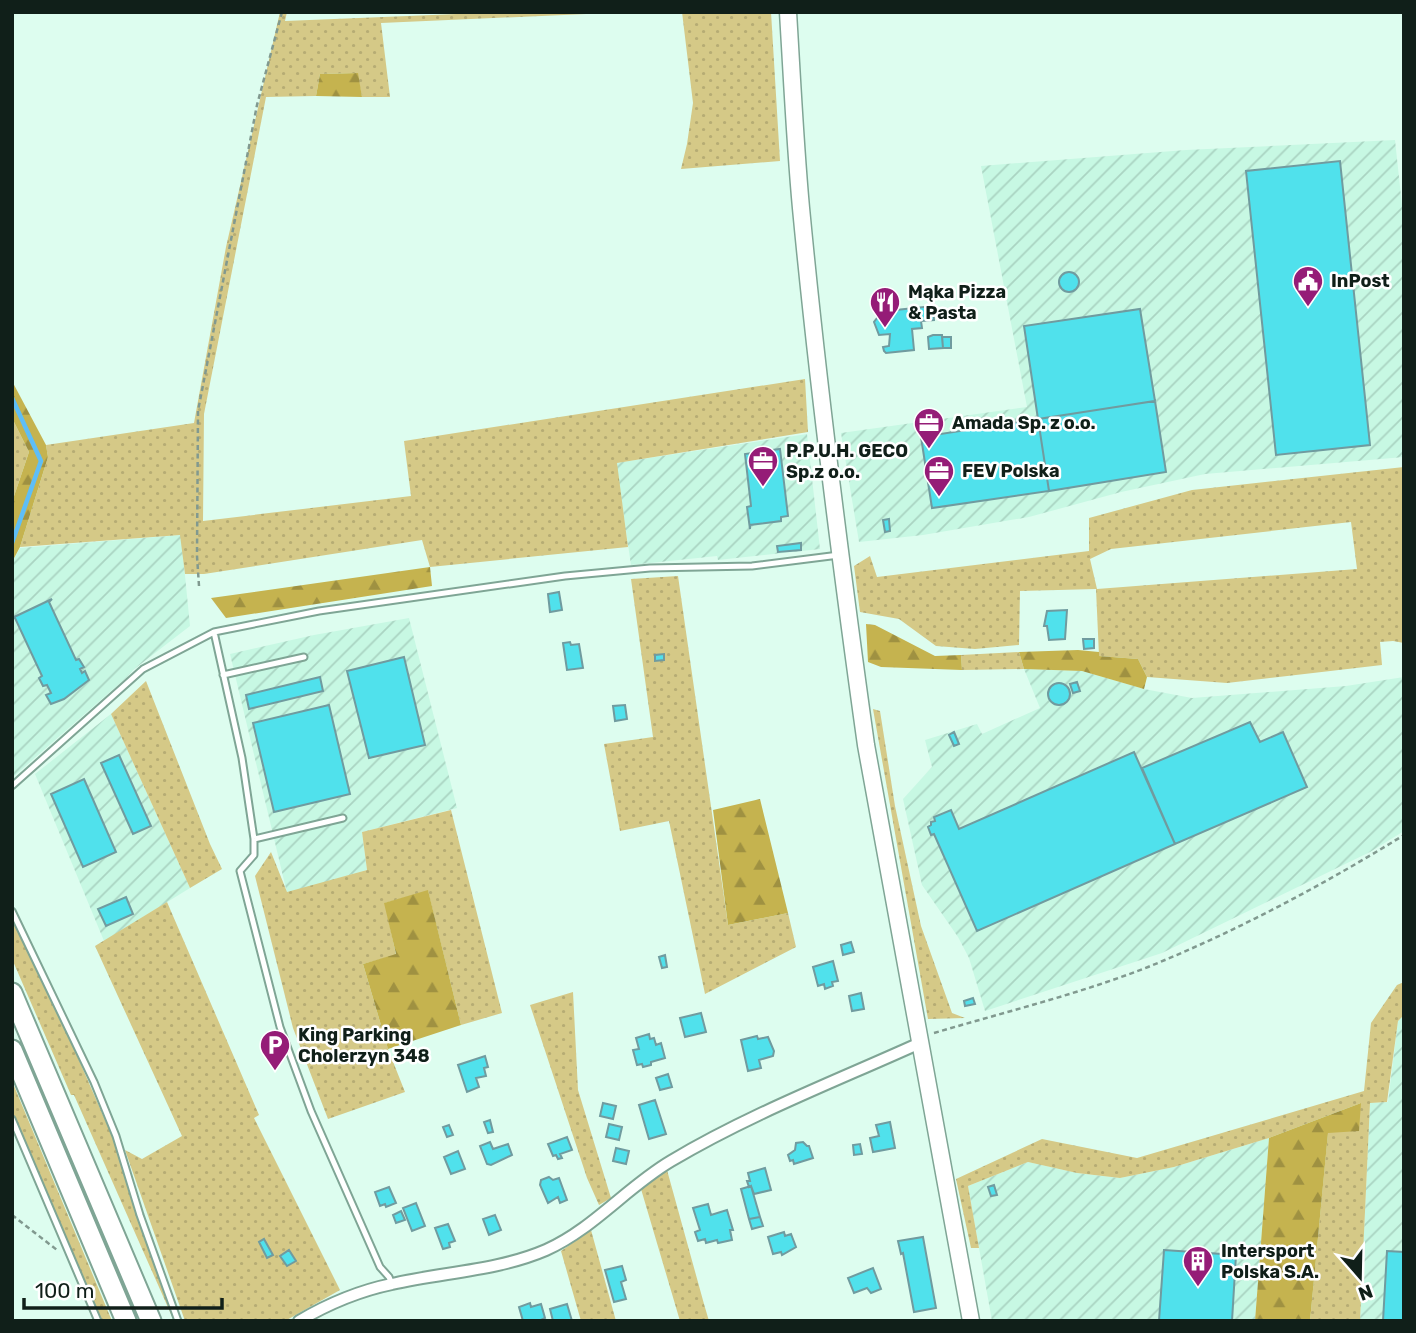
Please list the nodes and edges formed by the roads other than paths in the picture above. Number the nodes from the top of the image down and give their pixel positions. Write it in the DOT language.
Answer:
graph roads {
  1 [pos="788,12"];
  2 [pos="840,555"];
  3 [pos="214,632"];
  4 [pos="303,657"];
  5 [pos="223,676"];
  6 [pos="12,786"];
  7 [pos="343,818"];
  8 [pos="254,839"];
  9 [pos="12,911"];
  10 [pos="12,993"];
  11 [pos="920,1043"];
  12 [pos="12,1050"];
  13 [pos="12,1119"];
  14 [pos="392,1284"];
  15 [pos="97,1321"];
  16 [pos="126,1321"];
  17 [pos="151,1321"];
  18 [pos="178,1321"];
  19 [pos="299,1321"];
  20 [pos="971,1321"];
  1 -- 2 [label="main road"];
  2 -- 3 [label="lane"];
  2 -- 11 [label="main road"];
  3 -- 5 [label="lane"];
  3 -- 6 [label="lane"];
  4 -- 5 [label="lane"];
  5 -- 8 [label="lane"];
  7 -- 8 [label="lane"];
  8 -- 14 [label="lane"];
  9 -- 18 [label="lane"];
  10 -- 17 [label="highway"];
  11 -- 14 [label="street"];
  11 -- 20 [label="main road"];
  12 -- 16 [label="highway"];
  13 -- 15 [label="lane"];
  14 -- 19 [label="street"];
}
